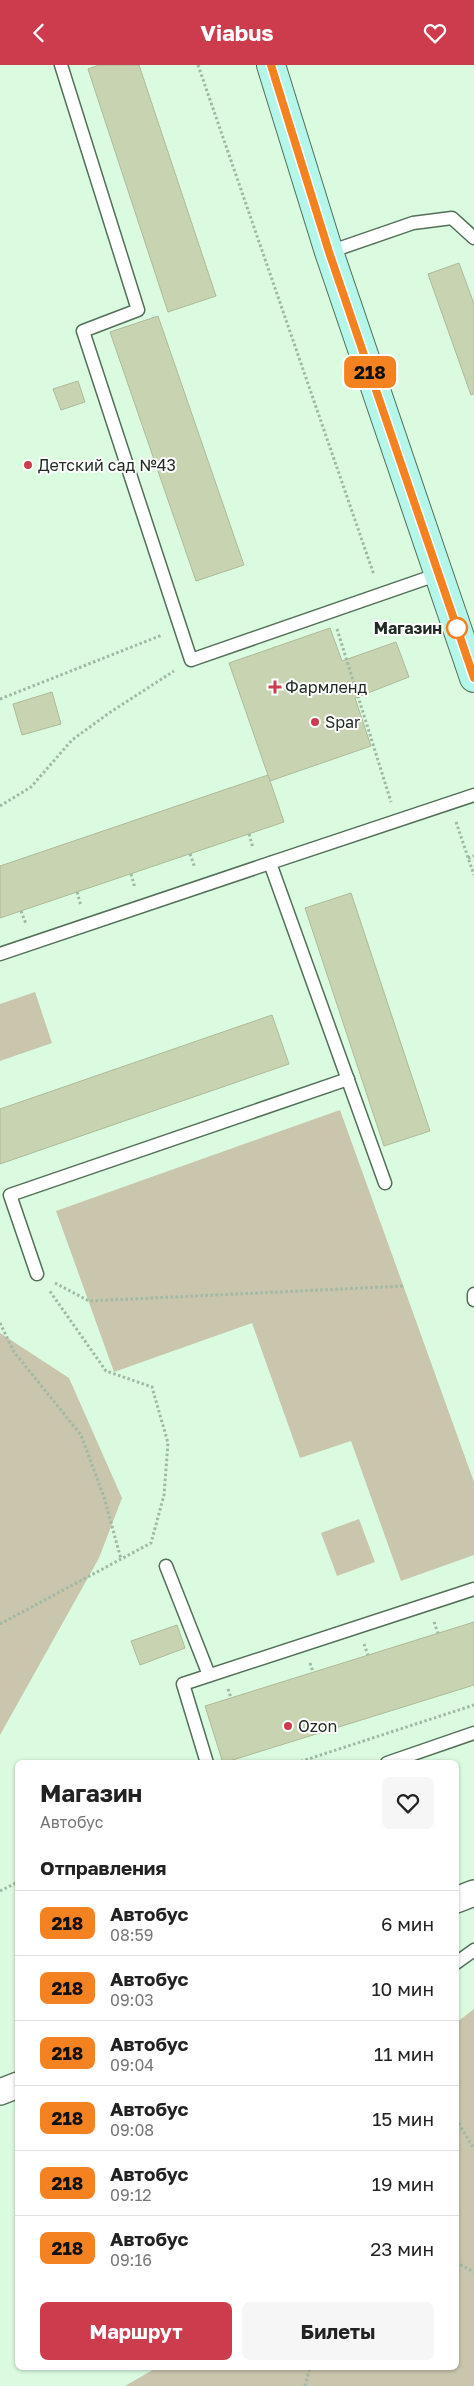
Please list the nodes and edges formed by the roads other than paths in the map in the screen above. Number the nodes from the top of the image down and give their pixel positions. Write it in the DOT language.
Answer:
graph roads {
  1 [pos="61,65"];
  2 [pos="271,65"];
  3 [pos="474,238"];
  4 [pos="329,252"];
  5 [pos="438,574"];
  6 [pos="474,678"];
  7 [pos="474,795"];
  8 [pos="270,863"];
  9 [pos="0,954"];
  10 [pos="348,1079"];
  11 [pos="385,1183"];
  12 [pos="37,1274"];
  13 [pos="474,1294"];
  14 [pos="474,1300"];
  15 [pos="166,1566"];
  16 [pos="474,1589"];
  17 [pos="210,1675"];
  18 [pos="474,1733"];
  19 [pos="206,1760"];
  20 [pos="396,1760"];
  21 [pos="474,1893"];
  22 [pos="459,1899"];
  23 [pos="474,1950"];
  24 [pos="459,1961"];
  25 [pos="15,2086"];
  26 [pos="0,2092"];
  1 -- 5 [label="lane"];
  2 -- 4 [label="main road"];
  3 -- 4 [label="lane"];
  4 -- 5 [label="main road"];
  5 -- 6 [label="main road"];
  7 -- 8 [label="lane"];
  8 -- 9 [label="lane"];
  8 -- 10 [label="lane"];
  10 -- 11 [label="lane"];
  10 -- 12 [label="lane"];
  13 -- 14 [label="lane"];
  15 -- 17 [label="lane"];
  16 -- 17 [label="lane"];
  17 -- 19 [label="lane"];
  18 -- 20 [label="lane"];
  21 -- 22 [label="street"];
  23 -- 24 [label="lane"];
  25 -- 26 [label="street"];
}
